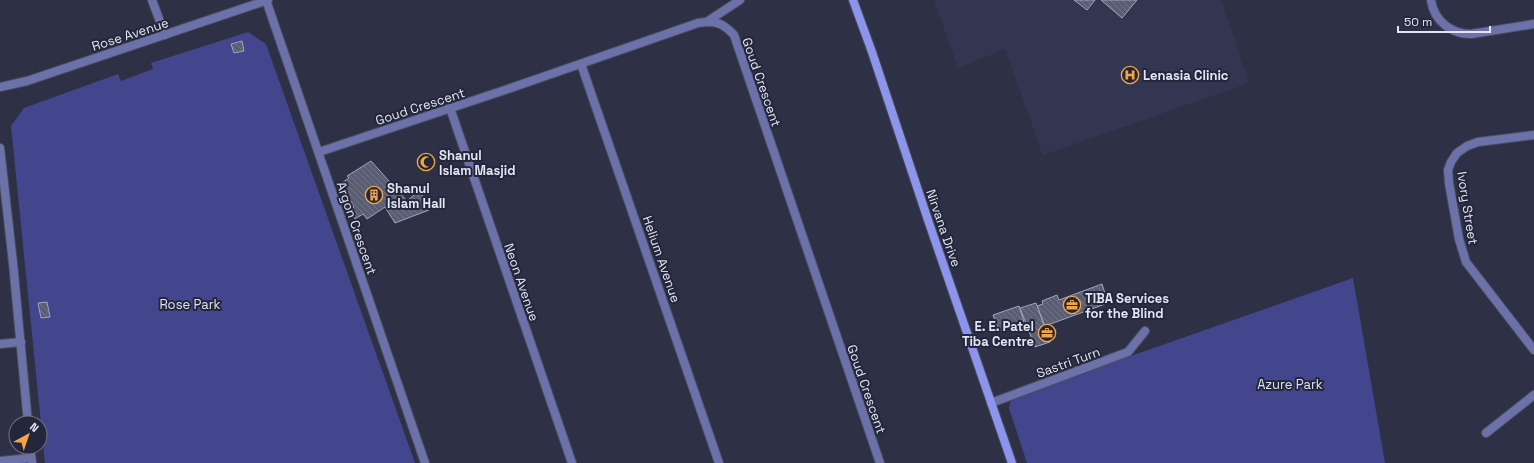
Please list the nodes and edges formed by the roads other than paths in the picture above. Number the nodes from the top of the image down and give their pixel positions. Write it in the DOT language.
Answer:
graph roads {
  1 [pos="152,0"];
  2 [pos="267,0"];
  3 [pos="740,0"];
  4 [pos="854,0"];
  5 [pos="1431,0"];
  6 [pos="708,21"];
  7 [pos="1534,24"];
  8 [pos="165,35"];
  9 [pos="581,64"];
  10 [pos="0,87"];
  11 [pos="450,108"];
  12 [pos="1534,135"];
  13 [pos="0,148"];
  14 [pos="319,152"];
  15 [pos="10,226"];
  16 [pos="0,227"];
  17 [pos="1144,331"];
  18 [pos="21,342"];
  19 [pos="0,344"];
  20 [pos="1534,350"];
  21 [pos="1534,395"];
  22 [pos="991,403"];
  23 [pos="27,415"];
  24 [pos="1486,433"];
  25 [pos="31,460"];
  26 [pos="0,461"];
  27 [pos="426,463"];
  28 [pos="572,463"];
  29 [pos="719,463"];
  30 [pos="880,463"];
  31 [pos="1012,463"];
  1 -- 8 [label="street"];
  2 -- 8 [label="street, Rose Avenue"];
  2 -- 14 [label="street, Argon Crescent"];
  3 -- 6 [label="street"];
  4 -- 22 [label="main road, Nirvana Drive"];
  5 -- 7 [label="street"];
  6 -- 9 [label="street, Goud Crescent"];
  6 -- 30 [label="street, Goud Crescent"];
  8 -- 10 [label="street, Rose Avenue"];
  9 -- 11 [label="street, Goud Crescent"];
  9 -- 29 [label="street, Helium Avenue"];
  11 -- 14 [label="street, Goud Crescent"];
  11 -- 28 [label="street, Neon Avenue"];
  12 -- 20 [label="street, Ivory Street"];
  13 -- 15 [label="street"];
  14 -- 27 [label="street, Argon Crescent"];
  15 -- 16 [label="street"];
  15 -- 18 [label="street"];
  17 -- 22 [label="street, Sastri Turn"];
  18 -- 19 [label="street"];
  18 -- 23 [label="street"];
  21 -- 24 [label="street"];
  22 -- 31 [label="main road, Nirvana Drive"];
  25 -- 26 [label="street"];
}
